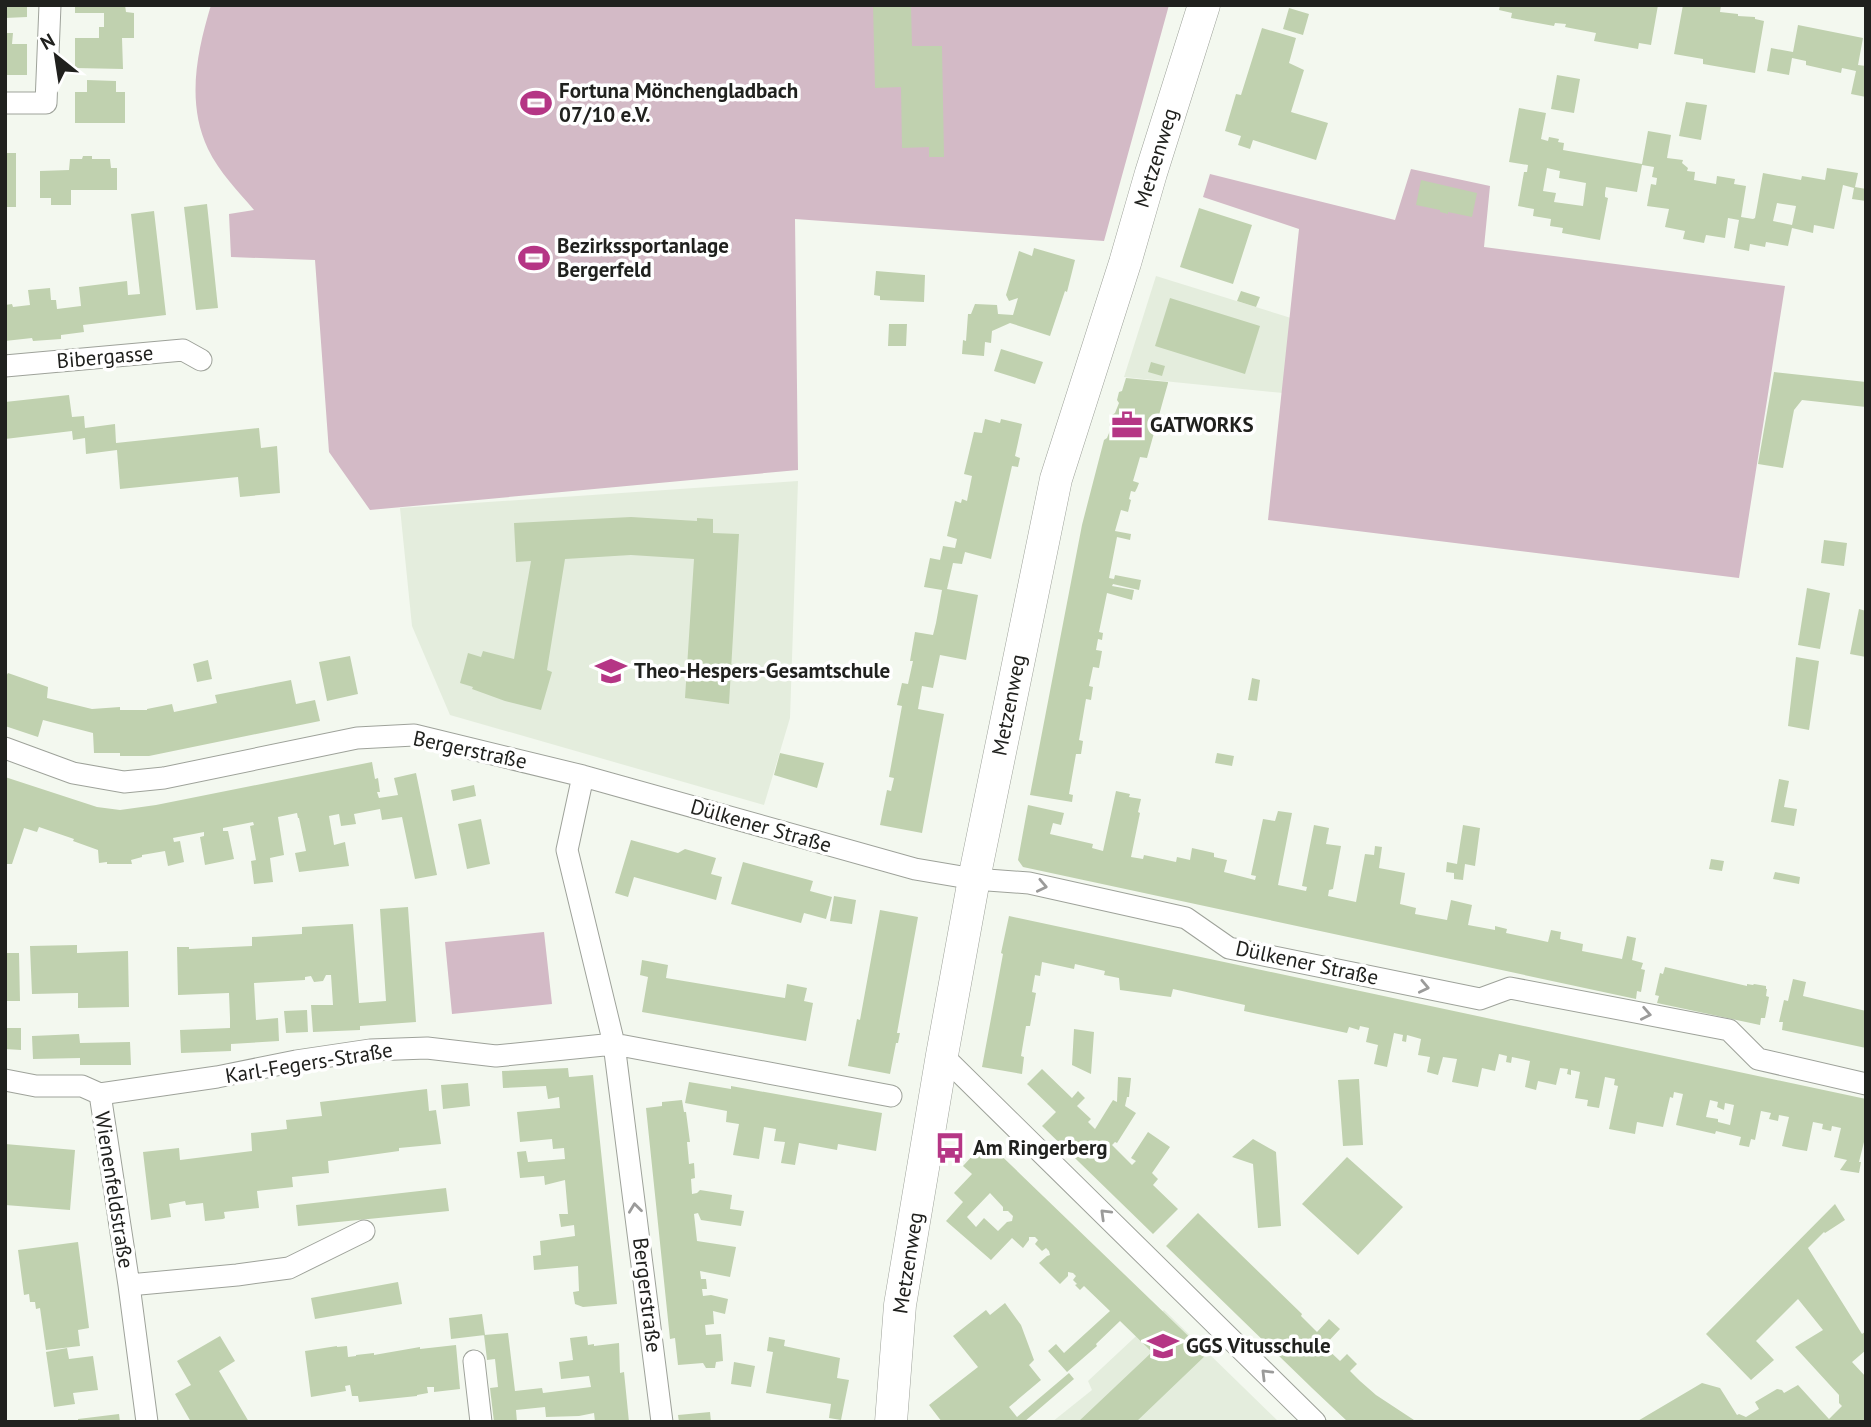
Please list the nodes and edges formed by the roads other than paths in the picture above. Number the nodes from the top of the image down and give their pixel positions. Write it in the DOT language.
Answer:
graph roads {
  1 [pos="50,5"];
  2 [pos="1204,5"];
  3 [pos="5,103"];
  4 [pos="201,360"];
  5 [pos="5,366"];
  6 [pos="5,748"];
  7 [pos="583,776"];
  8 [pos="974,879"];
  9 [pos="614,1044"];
  10 [pos="942,1055"];
  11 [pos="5,1080"];
  12 [pos="1866,1084"];
  13 [pos="100,1094"];
  14 [pos="891,1096"];
  15 [pos="364,1231"];
  16 [pos="129,1285"];
  17 [pos="474,1362"];
  18 [pos="147,1422"];
  19 [pos="481,1422"];
  20 [pos="662,1422"];
  21 [pos="891,1422"];
  22 [pos="1315,1422"];
  1 -- 3 [label="street"];
  2 -- 8 [label="main road, Metzenweg"];
  4 -- 5 [label="street, Bibergasse"];
  6 -- 7 [label="street, Bergerstraße"];
  7 -- 8 [label="street, Dülkener Straße"];
  7 -- 9 [label="street, Bergerstraße"];
  8 -- 10 [label="main road, Metzenweg"];
  8 -- 12 [label="street, Dülkener Straße, one-way"];
  9 -- 13 [label="street, Karl-Fegers-Straße"];
  9 -- 14 [label="street"];
  20 -- 9 [label="street, Bergerstraße, one-way"];
  10 -- 21 [label="main road, Metzenweg"];
  22 -- 10 [label="street, one-way"];
  11 -- 13 [label="street, Karl-Fegers-Straße"];
  13 -- 16 [label="street, Wienenfeldstraße"];
  15 -- 16 [label="street, Wienenfeldstraße"];
  16 -- 18 [label="street, Wienenfeldstraße"];
  17 -- 19 [label="street"];
}
